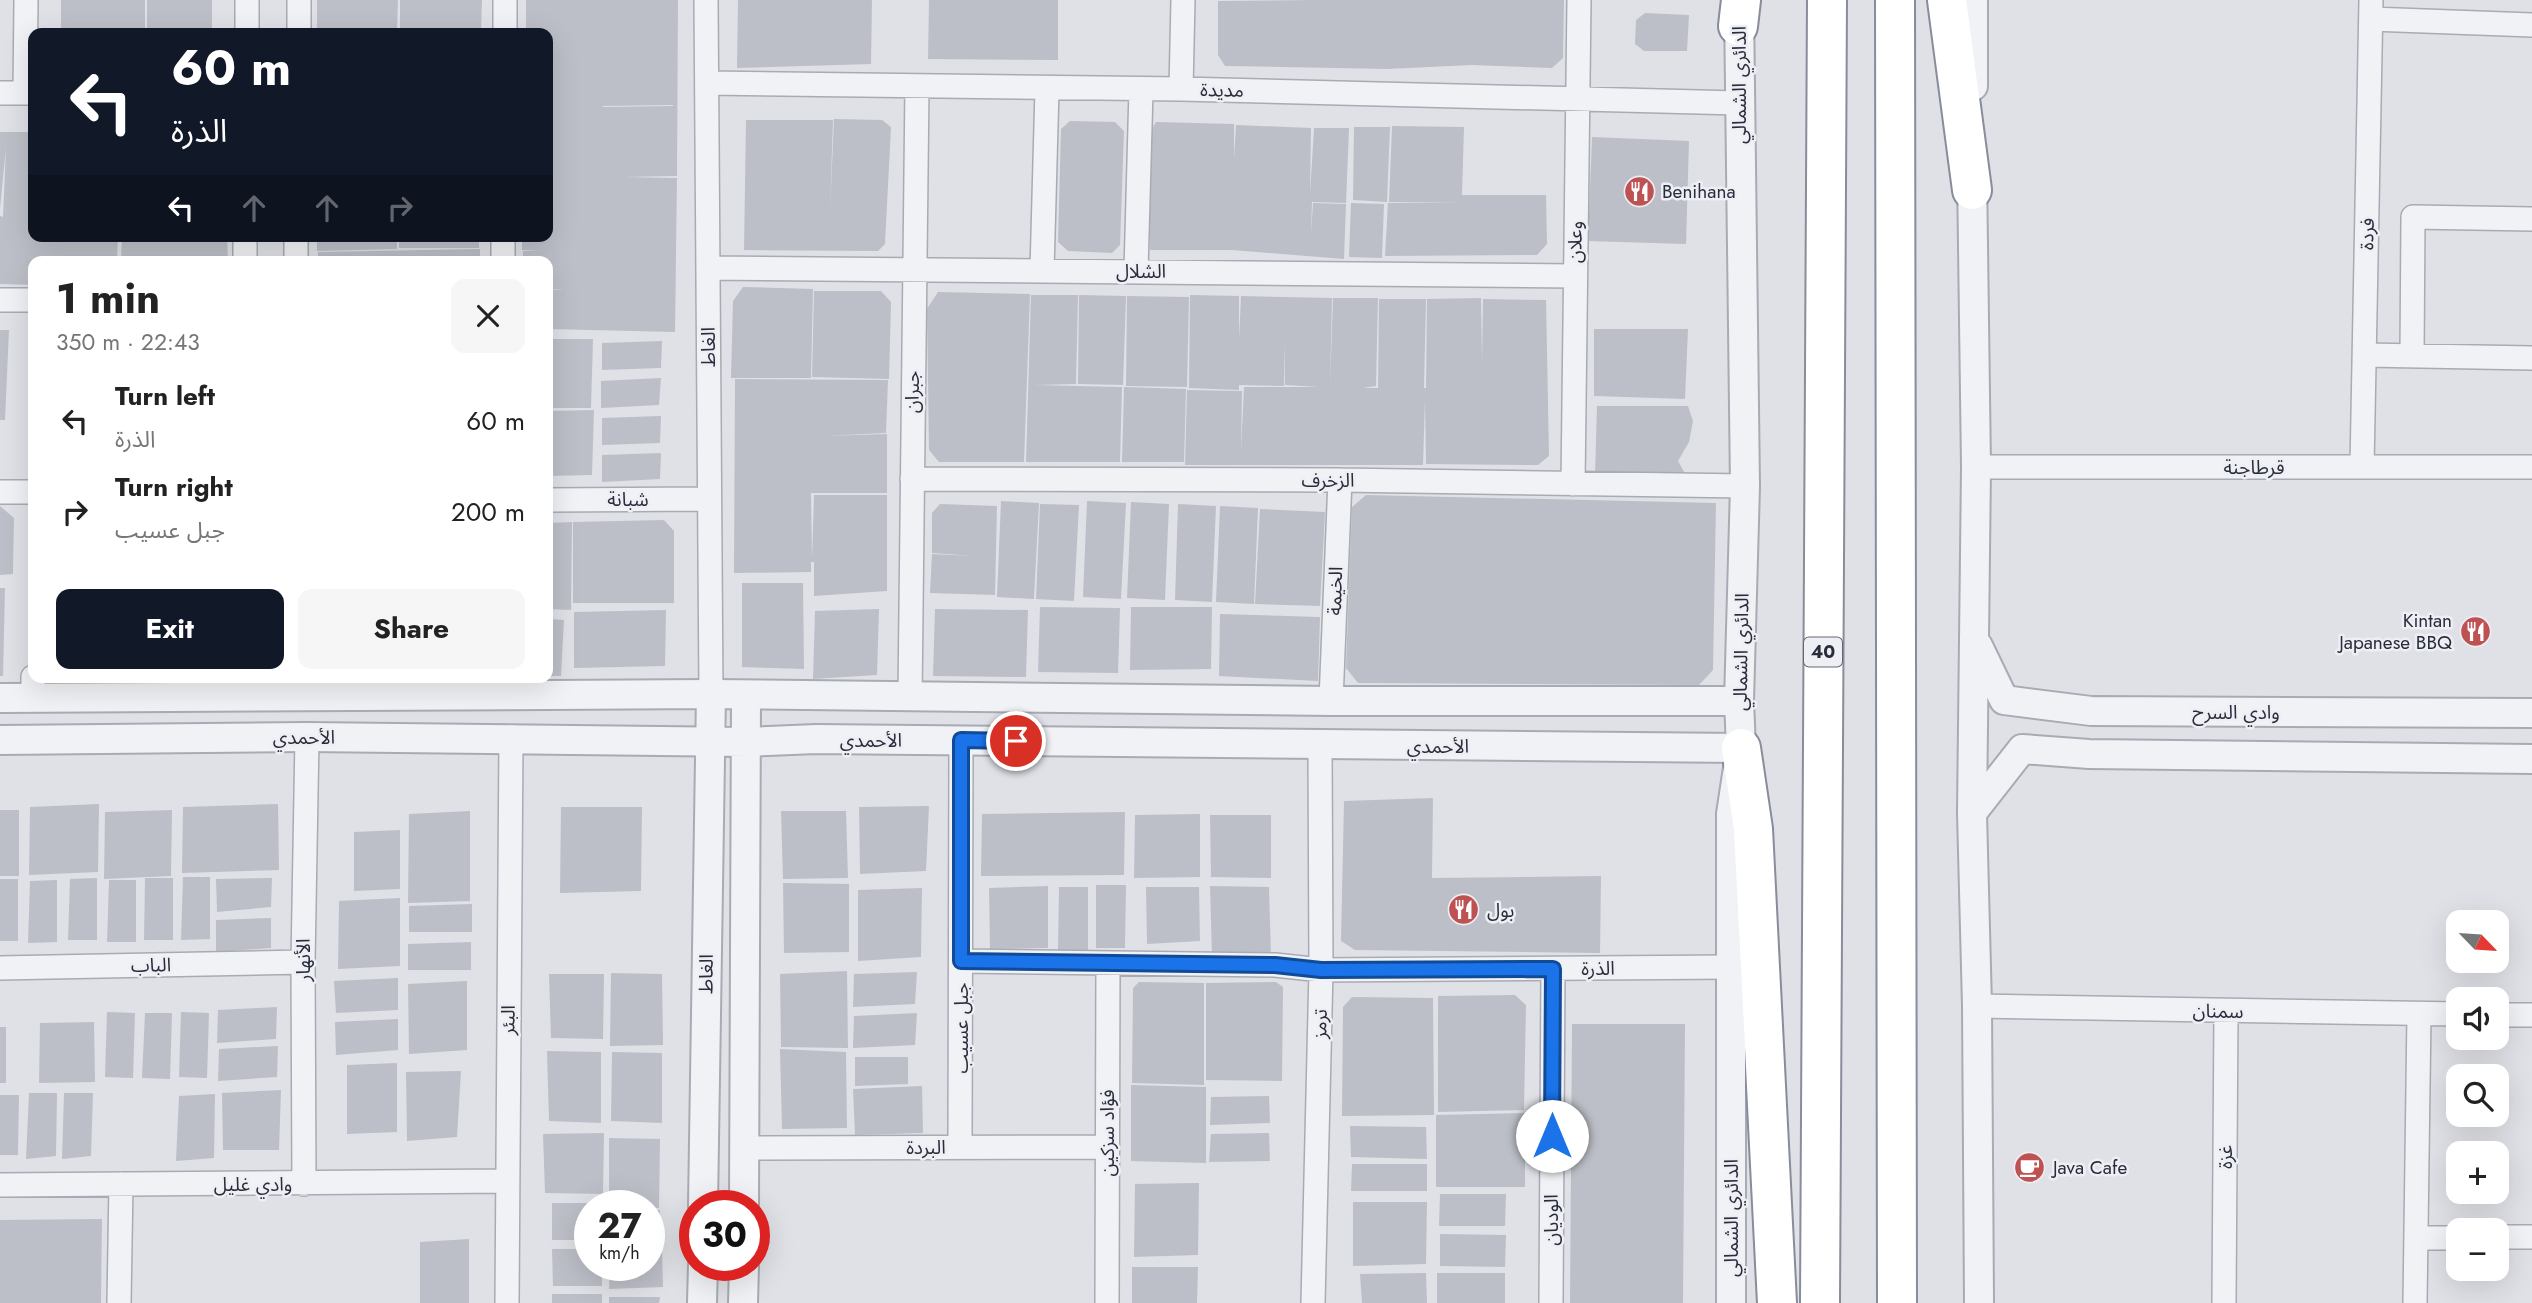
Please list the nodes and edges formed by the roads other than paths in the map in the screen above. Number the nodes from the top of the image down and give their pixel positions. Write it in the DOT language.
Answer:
graph roads {
  1 [pos="26,0"];
  2 [pos="247,0"];
  3 [pos="299,0"];
  4 [pos="505,0"];
  5 [pos="706,0"];
  6 [pos="1183,0"];
  7 [pos="1579,0"];
  8 [pos="1827,0"];
  9 [pos="1895,0"];
  10 [pos="1947,0"];
  11 [pos="1973,0"];
  12 [pos="1739,9"];
  13 [pos="2371,10"];
  14 [pos="2532,25"];
  15 [pos="247,28"];
  16 [pos="299,28"];
  17 [pos="505,28"];
  18 [pos="28,62"];
  19 [pos="707,83"];
  20 [pos="916,86"];
  21 [pos="1046,89"];
  22 [pos="1181,89"];
  23 [pos="1141,90"];
  24 [pos="0,93"];
  25 [pos="28,93"];
  26 [pos="1577,98"];
  27 [pos="1738,103"];
  28 [pos="1972,190"];
  29 [pos="2532,219"];
  30 [pos="708,268"];
  31 [pos="913,269"];
  32 [pos="1042,271"];
  33 [pos="1136,271"];
  34 [pos="1575,276"];
  35 [pos="0,300"];
  36 [pos="28,300"];
  37 [pos="2365,355"];
  38 [pos="2412,356"];
  39 [pos="2532,358"];
  40 [pos="1976,467"];
  41 [pos="2362,467"];
  42 [pos="2532,467"];
  43 [pos="912,479"];
  44 [pos="1340,480"];
  45 [pos="1573,484"];
  46 [pos="1745,486"];
  47 [pos="0,492"];
  48 [pos="28,492"];
  49 [pos="708,499"];
  50 [pos="553,500"];
  51 [pos="1976,643"];
  52 [pos="33,687"];
  53 [pos="245,687"];
  54 [pos="292,687"];
  55 [pos="711,694"];
  56 [pos="627,695"];
  57 [pos="746,696"];
  58 [pos="821,697"];
  59 [pos="910,697"];
  60 [pos="0,698"];
  61 [pos="1331,701"];
  62 [pos="1739,701"];
  63 [pos="2091,711"];
  64 [pos="2532,713"];
  65 [pos="245,737"];
  66 [pos="299,737"];
  67 [pos="510,737"];
  68 [pos="816,739"];
  69 [pos="0,740"];
  70 [pos="627,740"];
  71 [pos="961,740"];
  72 [pos="709,741"];
  73 [pos="746,742"];
  74 [pos="1320,745"];
  75 [pos="1741,748"];
  76 [pos="2089,754"];
  77 [pos="2532,760"];
  78 [pos="1972,813"];
  79 [pos="961,961"];
  80 [pos="303,962"];
  81 [pos="1108,964"];
  82 [pos="1732,967"];
  83 [pos="0,968"];
  84 [pos="1553,969"];
  85 [pos="1321,970"];
  86 [pos="1978,1006"];
  87 [pos="2226,1011"];
  88 [pos="2419,1014"];
  89 [pos="2446,1014"];
  90 [pos="2509,1015"];
  91 [pos="2532,1015"];
  92 [pos="961,1147"];
  93 [pos="1107,1147"];
  94 [pos="744,1148"];
  95 [pos="506,1181"];
  96 [pos="121,1184"];
  97 [pos="304,1184"];
  98 [pos="0,1185"];
  99 [pos="703,1190"];
  100 [pos="744,1190"];
  101 [pos="2509,1237"];
  102 [pos="2532,1237"];
  103 [pos="2416,1238"];
  104 [pos="2446,1238"];
  105 [pos="703,1281"];
  106 [pos="744,1281"];
  107 [pos="119,1303"];
  108 [pos="507,1303"];
  109 [pos="702,1303"];
  110 [pos="743,1303"];
  111 [pos="1107,1303"];
  112 [pos="1313,1303"];
  113 [pos="1551,1303"];
  114 [pos="1731,1303"];
  115 [pos="1776,1303"];
  116 [pos="1820,1303"];
  117 [pos="1897,1303"];
  118 [pos="1979,1303"];
  119 [pos="2224,1303"];
  120 [pos="2415,1303"];
  1 -- 18 [label="street"];
  2 -- 15 [label="street"];
  3 -- 16 [label="street"];
  4 -- 17 [label="street"];
  5 -- 19 [label="street, الغاط"];
  6 -- 22 [label="street"];
  7 -- 26 [label="street, وعلان"];
  8 -- 116 [label="highway, 40"];
  9 -- 117 [label="highway"];
  10 -- 28 [label="highway"];
  11 -- 28 [label="street"];
  12 -- 27 [label="street, الدائري الشمالي"];
  13 -- 14 [label="street"];
  13 -- 37 [label="street, فردة"];
  19 -- 20 [label="street, مديدة"];
  19 -- 30 [label="street, الغاط"];
  20 -- 21 [label="street, مديدة"];
  20 -- 31 [label="street, جبران"];
  21 -- 23 [label="street, مديدة"];
  21 -- 32 [label="street"];
  22 -- 23 [label="street, مديدة"];
  22 -- 26 [label="street, مديدة"];
  23 -- 33 [label="street"];
  24 -- 25 [label="street"];
  26 -- 27 [label="street, مديدة"];
  26 -- 34 [label="street, وعلان"];
  27 -- 46 [label="street, الدائري الشمالي"];
  28 -- 40 [label="street"];
  29 -- 38 [label="street"];
  30 -- 31 [label="street, الشلال"];
  30 -- 49 [label="street, الغاط"];
  31 -- 32 [label="street, الشلال"];
  31 -- 43 [label="street, جبران"];
  32 -- 33 [label="street, الشلال"];
  33 -- 34 [label="street, الشلال"];
  34 -- 45 [label="street, وعلان"];
  35 -- 36 [label="street"];
  37 -- 38 [label="street"];
  37 -- 41 [label="street, فردة"];
  38 -- 39 [label="street"];
  40 -- 41 [label="street, قرطاجنة"];
  40 -- 51 [label="street"];
  41 -- 42 [label="street, قرطاجنة"];
  43 -- 44 [label="street, الزخرف"];
  43 -- 59 [label="street, جبران"];
  44 -- 45 [label="street, الزخرف"];
  44 -- 61 [label="street, الخيمة"];
  45 -- 46 [label="street, الزخرف"];
  46 -- 62 [label="street, الدائري الشمالي"];
  47 -- 48 [label="street"];
  49 -- 50 [label="street, شبانة"];
  49 -- 55 [label="street, الغاط"];
  51 -- 63 [label="street, وادي السرح"];
  51 -- 78 [label="street"];
  52 -- 53 [label="street, الأحمدي"];
  52 -- 60 [label="street, الأحمدي"];
  53 -- 54 [label="street, الأحمدي"];
  53 -- 65 [label="street"];
  54 -- 56 [label="street, الأحمدي"];
  54 -- 66 [label="street"];
  55 -- 56 [label="street, الأحمدي"];
  55 -- 57 [label="street, الأحمدي"];
  55 -- 72 [label="street, الغاط"];
  56 -- 70 [label="street"];
  57 -- 58 [label="street, الأحمدي"];
  57 -- 73 [label="street, الغاط"];
  58 -- 59 [label="street, الأحمدي"];
  58 -- 68 [label="street"];
  59 -- 61 [label="street, الأحمدي"];
  61 -- 62 [label="street, الأحمدي"];
  62 -- 75 [label="street, الدائري الشمالي"];
  63 -- 64 [label="street, وادي السرح"];
  63 -- 76 [label="street"];
  65 -- 66 [label="street, الأحمدي"];
  65 -- 69 [label="street, الأحمدي"];
  66 -- 67 [label="street, الأحمدي"];
  66 -- 80 [label="street, الأنهار"];
  67 -- 70 [label="street, الأحمدي"];
  67 -- 95 [label="street, البئر"];
  68 -- 71 [label="street, الأحمدي"];
  68 -- 73 [label="street, الأحمدي"];
  70 -- 72 [label="street, الأحمدي"];
  71 -- 74 [label="street, الأحمدي"];
  71 -- 79 [label="street, جبل عسيب"];
  72 -- 73 [label="street, الأحمدي"];
  72 -- 99 [label="street, الغاط"];
  73 -- 94 [label="street, الغاط"];
  74 -- 75 [label="street, الأحمدي"];
  74 -- 85 [label="street, ترمز"];
  75 -- 82 [label="street, الدائري الشمالي"];
  75 -- 115 [label="highway"];
  76 -- 77 [label="street"];
  76 -- 78 [label="street"];
  78 -- 86 [label="street"];
  79 -- 81 [label="street, الذرة"];
  79 -- 92 [label="street, جبل عسيب"];
  80 -- 83 [label="street, الباب"];
  80 -- 97 [label="street, الأنهار"];
  81 -- 85 [label="street, الذرة"];
  81 -- 93 [label="street, فؤاد سزكين"];
  82 -- 84 [label="street, الذرة"];
  82 -- 114 [label="street, الدائري الشمالي"];
  84 -- 85 [label="street, الذرة"];
  84 -- 113 [label="street, الوديان"];
  85 -- 112 [label="street, ترمز"];
  86 -- 87 [label="street, سمنان"];
  86 -- 118 [label="street"];
  87 -- 88 [label="street, سمنان"];
  87 -- 119 [label="street, غزة"];
  88 -- 89 [label="street, سمنان"];
  88 -- 103 [label="street"];
  90 -- 91 [label="street"];
  92 -- 93 [label="street, البردة"];
  92 -- 94 [label="street, البردة"];
  93 -- 111 [label="street, فؤاد سزكين"];
  94 -- 100 [label="street, الغاط"];
  95 -- 97 [label="street, وادي غليل"];
  95 -- 108 [label="street, البئر"];
  96 -- 97 [label="street, وادي غليل"];
  96 -- 98 [label="street, وادي غليل"];
  96 -- 107 [label="street"];
  101 -- 102 [label="street"];
  103 -- 104 [label="street"];
  103 -- 120 [label="street"];
  105 -- 109 [label="street"];
  106 -- 110 [label="street"];
}
